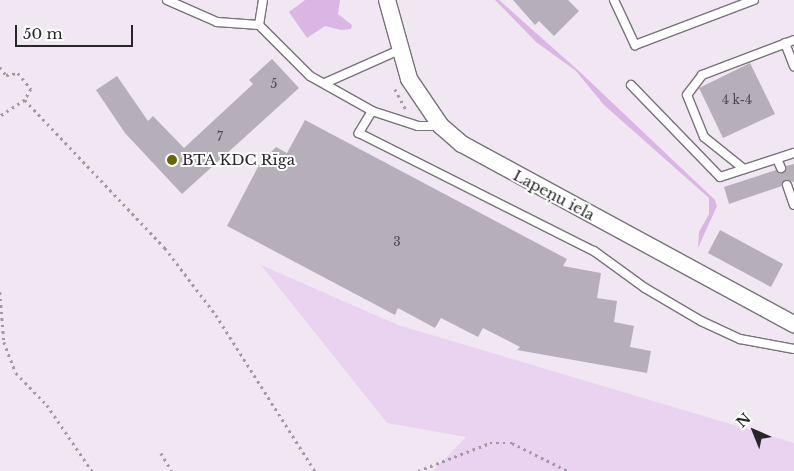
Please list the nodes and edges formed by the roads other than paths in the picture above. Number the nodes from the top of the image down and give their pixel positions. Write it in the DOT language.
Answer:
graph roads {
  1 [pos="167,0"];
  2 [pos="263,0"];
  3 [pos="386,0"];
  4 [pos="614,0"];
  5 [pos="754,0"];
  6 [pos="259,25"];
  7 [pos="794,40"];
  8 [pos="785,43"];
  9 [pos="399,50"];
  10 [pos="794,66"];
  11 [pos="325,83"];
  12 [pos="630,85"];
  13 [pos="372,111"];
  14 [pos="441,126"];
  15 [pos="794,153"];
  16 [pos="777,159"];
  17 [pos="781,168"];
  18 [pos="744,169"];
  19 [pos="787,184"];
  20 [pos="794,204"];
  21 [pos="794,324"];
  22 [pos="794,349"];
  1 -- 6 [label="lane"];
  2 -- 6 [label="lane"];
  3 -- 9 [label="street, Lapeņu iela"];
  4 -- 5 [label="lane"];
  6 -- 11 [label="lane"];
  7 -- 8 [label="lane"];
  8 -- 10 [label="lane"];
  8 -- 18 [label="lane"];
  9 -- 11 [label="lane"];
  9 -- 14 [label="street, Lapeņu iela"];
  11 -- 13 [label="lane"];
  12 -- 18 [label="lane"];
  13 -- 14 [label="lane"];
  13 -- 22 [label="lane"];
  14 -- 21 [label="street, Lapeņu iela"];
  15 -- 16 [label="lane"];
  16 -- 17 [label="lane"];
  16 -- 18 [label="lane"];
  19 -- 20 [label="lane"];
}
